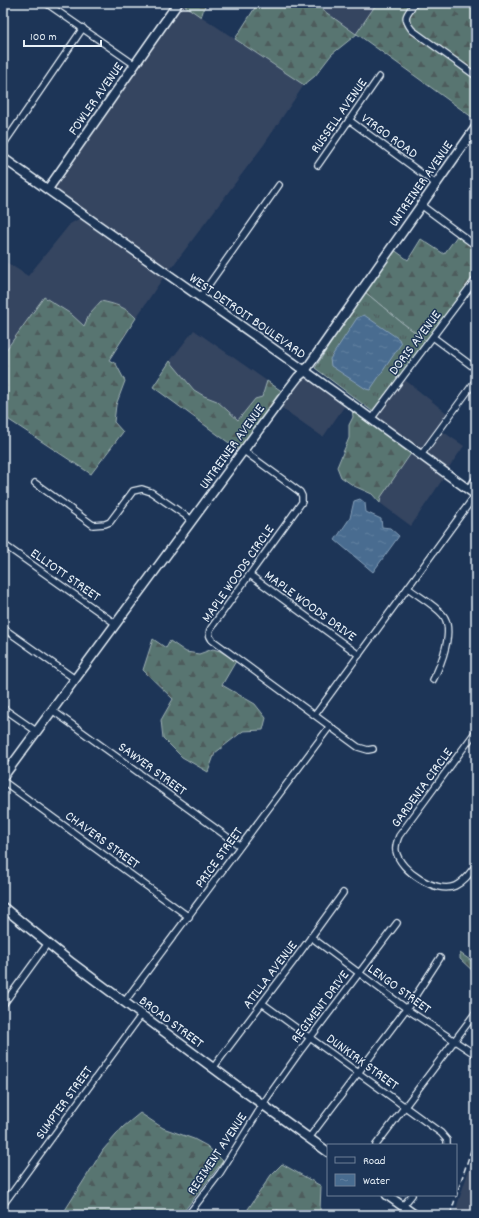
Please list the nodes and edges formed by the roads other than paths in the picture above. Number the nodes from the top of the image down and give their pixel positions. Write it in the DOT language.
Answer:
graph roads {
  1 [pos="46,3"];
  2 [pos="178,3"];
  3 [pos="414,3"];
  4 [pos="83,28"];
  5 [pos="135,65"];
  6 [pos="476,76"];
  7 [pos="379,78"];
  8 [pos="349,120"];
  9 [pos="475,129"];
  10 [pos="3,145"];
  11 [pos="3,158"];
  12 [pos="318,166"];
  13 [pos="279,184"];
  14 [pos="436,184"];
  15 [pos="48,189"];
  16 [pos="422,205"];
  17 [pos="476,246"];
  18 [pos="476,279"];
  19 [pos="200,297"];
  20 [pos="433,337"];
  21 [pos="476,369"];
  22 [pos="305,371"];
  23 [pos="476,380"];
  24 [pos="371,419"];
  25 [pos="244,451"];
  26 [pos="421,455"];
  27 [pos="476,478"];
  28 [pos="35,483"];
  29 [pos="468,489"];
  30 [pos="476,494"];
  31 [pos="192,520"];
  32 [pos="3,544"];
  33 [pos="250,575"];
  34 [pos="408,588"];
  35 [pos="116,624"];
  36 [pos="3,628"];
  37 [pos="359,655"];
  38 [pos="75,679"];
  39 [pos="433,680"];
  40 [pos="3,708"];
  41 [pos="52,710"];
  42 [pos="315,715"];
  43 [pos="330,726"];
  44 [pos="476,731"];
  45 [pos="36,732"];
  46 [pos="373,749"];
  47 [pos="3,777"];
  48 [pos="3,781"];
  49 [pos="240,846"];
  50 [pos="476,865"];
  51 [pos="343,893"];
  52 [pos="3,907"];
  53 [pos="189,917"];
  54 [pos="397,923"];
  55 [pos="311,938"];
  56 [pos="48,943"];
  57 [pos="440,958"];
  58 [pos="359,973"];
  59 [pos="125,1002"];
  60 [pos="262,1003"];
  61 [pos="3,1005"];
  62 [pos="406,1008"];
  63 [pos="476,1012"];
  64 [pos="142,1014"];
  65 [pos="310,1038"];
  66 [pos="454,1042"];
  67 [pos="476,1056"];
  68 [pos="214,1068"];
  69 [pos="358,1072"];
  70 [pos="263,1105"];
  71 [pos="405,1107"];
  72 [pos="309,1138"];
  73 [pos="447,1143"];
  74 [pos="377,1144"];
  75 [pos="327,1151"];
  76 [pos="3,1192"];
  77 [pos="9,1196"];
  78 [pos="388,1196"];
  79 [pos="411,1196"];
  80 [pos="3,1205"];
  81 [pos="403,1206"];
  82 [pos="188,1215"];
  83 [pos="415,1215"];
  1 -- 4 [label="street"];
  2 -- 5 [label="street, FOWLER AVENUE"];
  3 -- 6 [label="street"];
  4 -- 5 [label="street"];
  4 -- 10 [label="street"];
  5 -- 15 [label="street, FOWLER AVENUE"];
  7 -- 8 [label="street, RUSSELL AVENUE"];
  8 -- 12 [label="street, RUSSELL AVENUE"];
  8 -- 14 [label="street, VIRGO ROAD"];
  9 -- 14 [label="street, UNTREINER AVENUE"];
  11 -- 15 [label="street, WEST DETROIT BOULEVARD"];
  13 -- 19 [label="street"];
  14 -- 16 [label="street, UNTREINER AVENUE"];
  15 -- 19 [label="street, WEST DETROIT BOULEVARD"];
  16 -- 17 [label="street"];
  16 -- 22 [label="street, UNTREINER AVENUE"];
  18 -- 20 [label="street, DORIS AVENUE"];
  19 -- 22 [label="street, WEST DETROIT BOULEVARD"];
  20 -- 21 [label="street"];
  20 -- 24 [label="street, DORIS AVENUE"];
  22 -- 24 [label="street, WEST DETROIT BOULEVARD"];
  22 -- 25 [label="street, UNTREINER AVENUE"];
  23 -- 26 [label="street"];
  24 -- 26 [label="street, WEST DETROIT BOULEVARD"];
  25 -- 31 [label="street, UNTREINER AVENUE"];
  25 -- 33 [label="street, MAPLE WOODS CIRCLE"];
  26 -- 29 [label="street, WEST DETROIT BOULEVARD"];
  27 -- 29 [label="street"];
  28 -- 31 [label="street"];
  29 -- 30 [label="street, WEST DETROIT BOULEVARD"];
  30 -- 34 [label="street"];
  31 -- 35 [label="street, UNTREINER AVENUE"];
  32 -- 35 [label="street, ELLIOTT STREET"];
  33 -- 37 [label="street, MAPLE WOODS DRIVE"];
  33 -- 42 [label="street, MAPLE WOODS CIRCLE"];
  34 -- 37 [label="street"];
  34 -- 39 [label="street"];
  35 -- 38 [label="street, UNTREINER AVENUE"];
  36 -- 38 [label="street"];
  37 -- 42 [label="street"];
  38 -- 41 [label="street, UNTREINER AVENUE"];
  40 -- 45 [label="street"];
  41 -- 45 [label="street, UNTREINER AVENUE"];
  41 -- 49 [label="street, SAWYER STREET"];
  42 -- 43 [label="street, MAPLE WOODS CIRCLE"];
  43 -- 46 [label="street, MAPLE WOODS CIRCLE"];
  43 -- 49 [label="street, PRICE STREET"];
  44 -- 50 [label="street, GARDENIA CIRCLE"];
  45 -- 47 [label="street, UNTREINER AVENUE"];
  48 -- 53 [label="street, CHAVERS STREET"];
  49 -- 53 [label="street, PRICE STREET"];
  51 -- 55 [label="street, ATILLA AVENUE"];
  52 -- 56 [label="street, BROAD STREET"];
  53 -- 59 [label="street, PRICE STREET"];
  54 -- 58 [label="street, REGIMENT DRIVE"];
  55 -- 58 [label="street, LENGO STREET"];
  55 -- 60 [label="street, ATILLA AVENUE"];
  56 -- 59 [label="street, BROAD STREET"];
  56 -- 61 [label="street"];
  57 -- 62 [label="street"];
  58 -- 62 [label="street, LENGO STREET"];
  58 -- 65 [label="street, REGIMENT DRIVE"];
  59 -- 64 [label="street, BROAD STREET"];
  60 -- 65 [label="street, DUNKIRK STREET"];
  60 -- 68 [label="street, ATILLA AVENUE"];
  62 -- 66 [label="street, LENGO STREET"];
  62 -- 69 [label="street"];
  63 -- 66 [label="street"];
  64 -- 68 [label="street, BROAD STREET"];
  64 -- 77 [label="street, SUMPTER STREET"];
  65 -- 69 [label="street, DUNKIRK STREET"];
  65 -- 70 [label="street, REGIMENT DRIVE"];
  66 -- 67 [label="street, LENGO STREET"];
  66 -- 71 [label="street"];
  68 -- 70 [label="street, BROAD STREET"];
  69 -- 71 [label="street, DUNKIRK STREET"];
  69 -- 72 [label="street"];
  70 -- 72 [label="street, BROAD STREET"];
  70 -- 82 [label="street, REGIMENT AVENUE"];
  71 -- 73 [label="street, DUNKIRK STREET"];
  71 -- 74 [label="street"];
  72 -- 75 [label="street, BROAD STREET"];
  76 -- 77 [label="street"];
  77 -- 80 [label="street, SUMPTER STREET"];
  78 -- 81 [label="street"];
  79 -- 81 [label="street"];
  81 -- 83 [label="street"];
}
